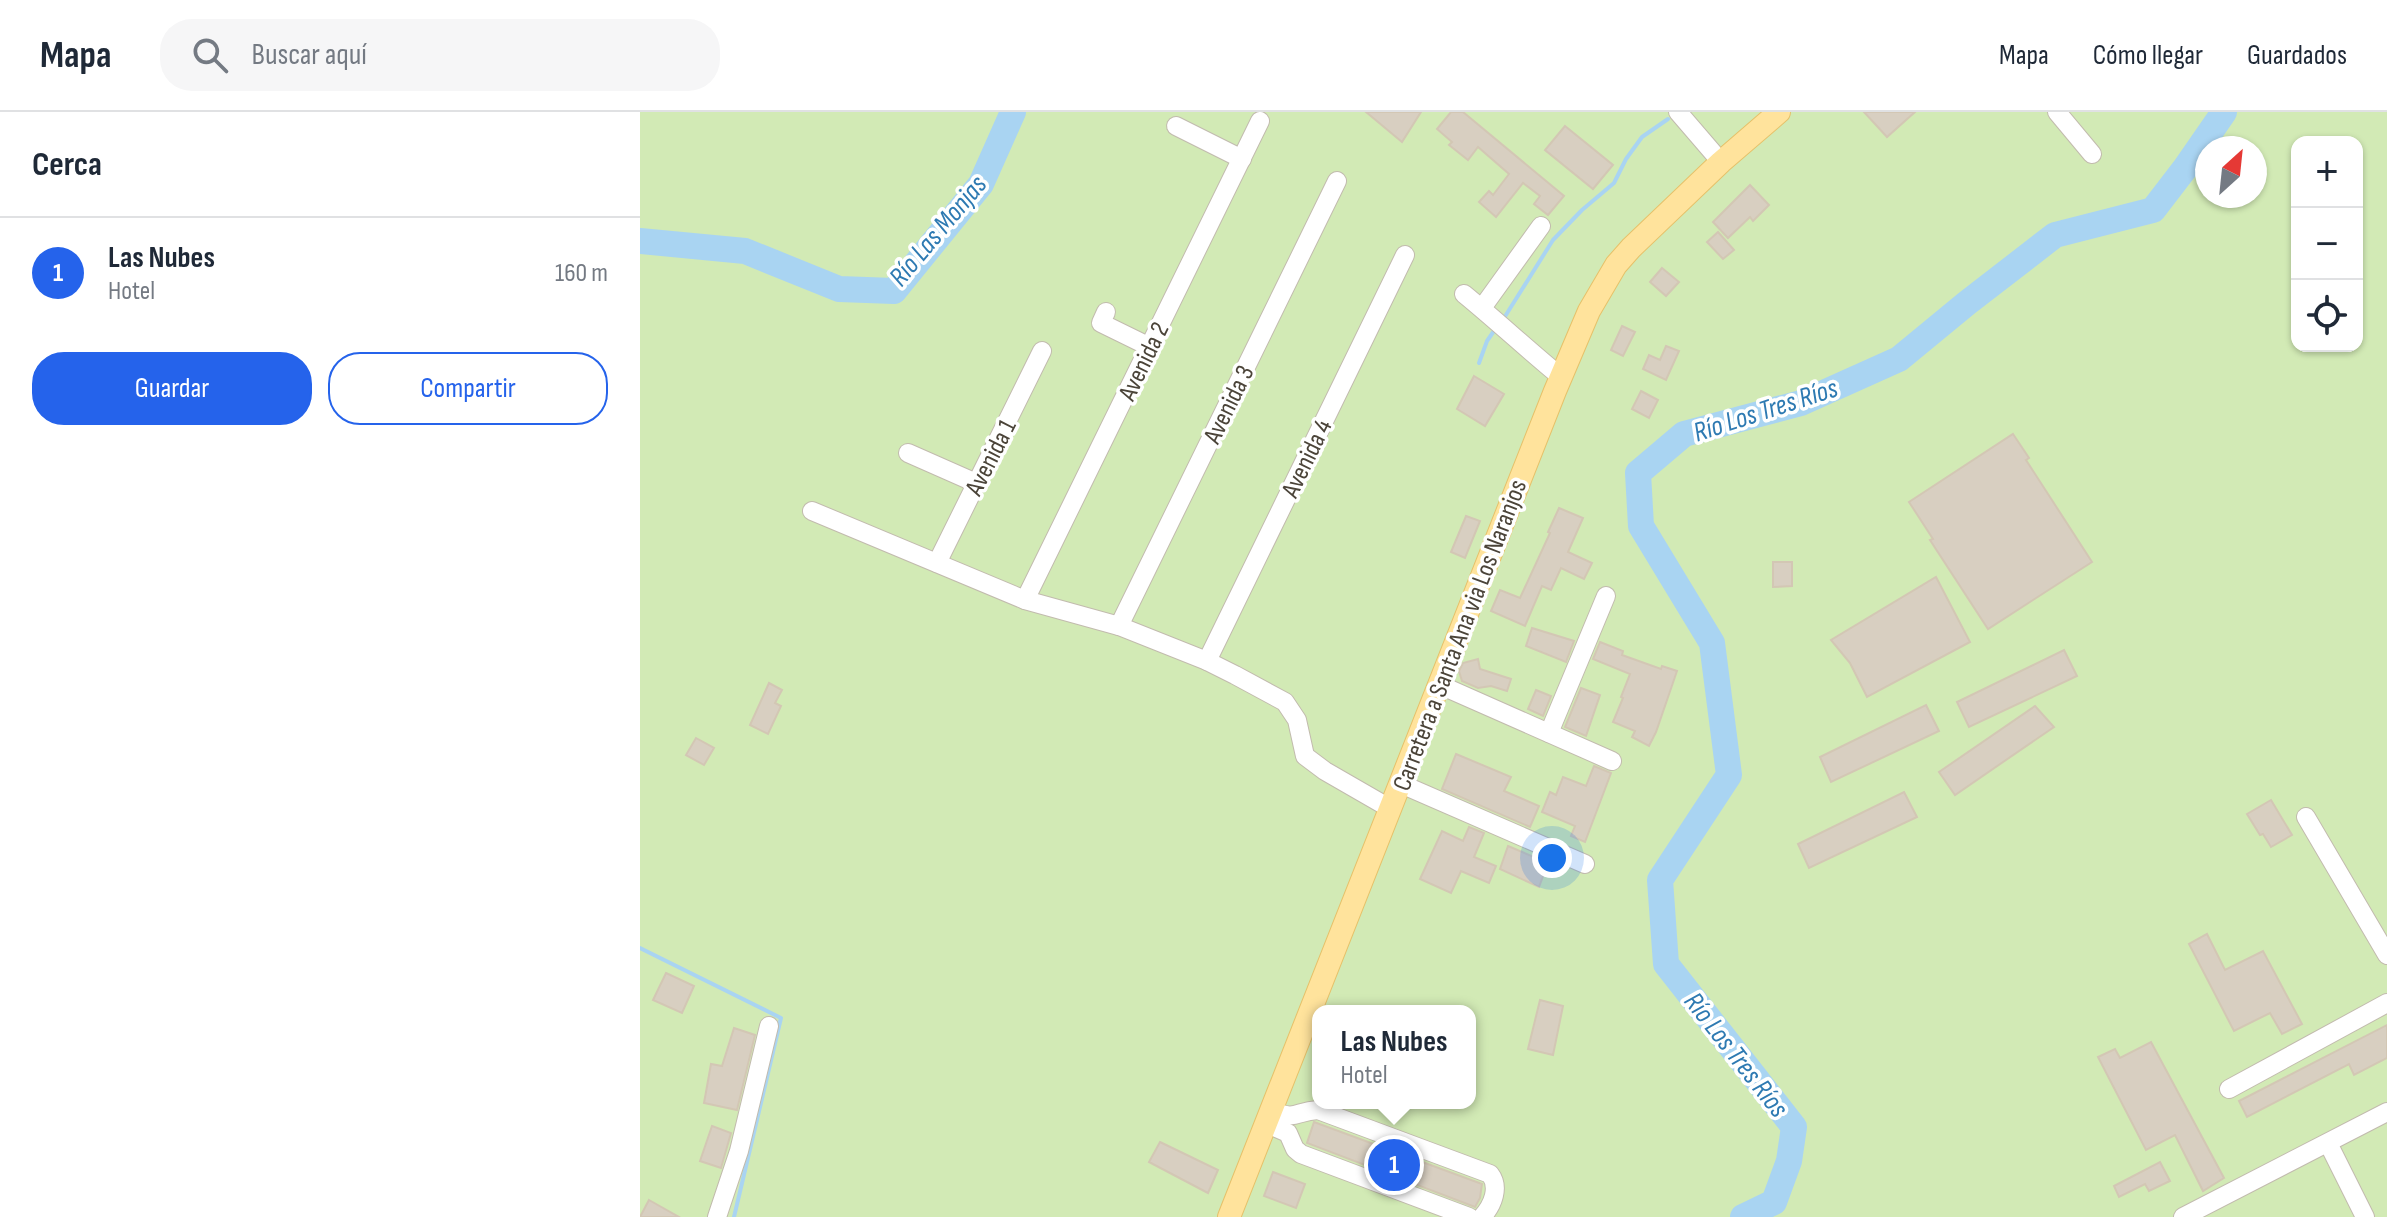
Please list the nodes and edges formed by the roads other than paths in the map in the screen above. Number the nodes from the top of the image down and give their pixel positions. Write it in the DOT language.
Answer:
graph roads {
  1 [pos="1678,112"];
  2 [pos="1779,112"];
  3 [pos="2057,112"];
  4 [pos="1260,121"];
  5 [pos="1176,126"];
  6 [pos="2092,154"];
  7 [pos="1242,159"];
  8 [pos="1721,162"];
  9 [pos="1337,181"];
  10 [pos="1541,226"];
  11 [pos="1405,255"];
  12 [pos="1464,294"];
  13 [pos="1482,308"];
  14 [pos="1103,318"];
  15 [pos="1150,347"];
  16 [pos="1042,362"];
  17 [pos="1561,377"];
  18 [pos="920,454"];
  19 [pos="976,483"];
  20 [pos="812,511"];
  21 [pos="937,563"];
  22 [pos="1606,596"];
  23 [pos="1025,600"];
  24 [pos="1119,626"];
  25 [pos="1207,661"];
  26 [pos="1440,685"];
  27 [pos="1549,733"];
  28 [pos="1612,761"];
  29 [pos="1401,784"];
  30 [pos="1391,809"];
  31 [pos="2306,817"];
  32 [pos="1585,864"];
  33 [pos="2387,955"];
  34 [pos="2387,1003"];
  35 [pos="1314,1005"];
  36 [pos="1312,1010"];
  37 [pos="769,1026"];
  38 [pos="2229,1089"];
  39 [pos="2387,1112"];
  40 [pos="1270,1117"];
  41 [pos="2328,1143"];
  42 [pos="717,1217"];
  43 [pos="1229,1217"];
  44 [pos="1469,1217"];
  45 [pos="1482,1217"];
  46 [pos="2183,1217"];
  47 [pos="2365,1217"];
  1 -- 8 [label="street"];
  2 -- 8 [label="main road, Carretera a Santa Ana via Los Naranjos"];
  3 -- 6 [label="street"];
  4 -- 7 [label="street, Avenida 2"];
  5 -- 7 [label="street"];
  7 -- 15 [label="street, Avenida 2"];
  8 -- 17 [label="main road, Carretera a Santa Ana via Los Naranjos"];
  9 -- 24 [label="street, Avenida 3"];
  10 -- 13 [label="street"];
  11 -- 25 [label="street, Avenida 4"];
  12 -- 13 [label="street"];
  13 -- 17 [label="street"];
  14 -- 15 [label="street"];
  15 -- 23 [label="street, Avenida 2"];
  16 -- 19 [label="street, Avenida 1"];
  17 -- 26 [label="main road, Carretera a Santa Ana via Los Naranjos"];
  18 -- 19 [label="street"];
  19 -- 21 [label="street, Avenida 1"];
  20 -- 21 [label="street"];
  21 -- 23 [label="street"];
  22 -- 27 [label="street"];
  23 -- 24 [label="street"];
  24 -- 25 [label="street"];
  25 -- 30 [label="street"];
  26 -- 27 [label="street"];
  26 -- 29 [label="main road, Carretera a Santa Ana via Los Naranjos"];
  27 -- 28 [label="street"];
  29 -- 30 [label="main road, Carretera a Santa Ana via Los Naranjos"];
  29 -- 32 [label="street"];
  30 -- 35 [label="main road, Carretera a Santa Ana via Los Naranjos"];
  31 -- 33 [label="street"];
  34 -- 38 [label="street"];
  36 -- 40 [label="main road, Carretera a Santa Ana via Los Naranjos"];
  37 -- 42 [label="street"];
  39 -- 41 [label="street"];
  40 -- 43 [label="main road, Carretera a Santa Ana via Los Naranjos"];
  40 -- 44 [label="street"];
  40 -- 45 [label="street"];
  41 -- 46 [label="street"];
  41 -- 47 [label="street"];
}
